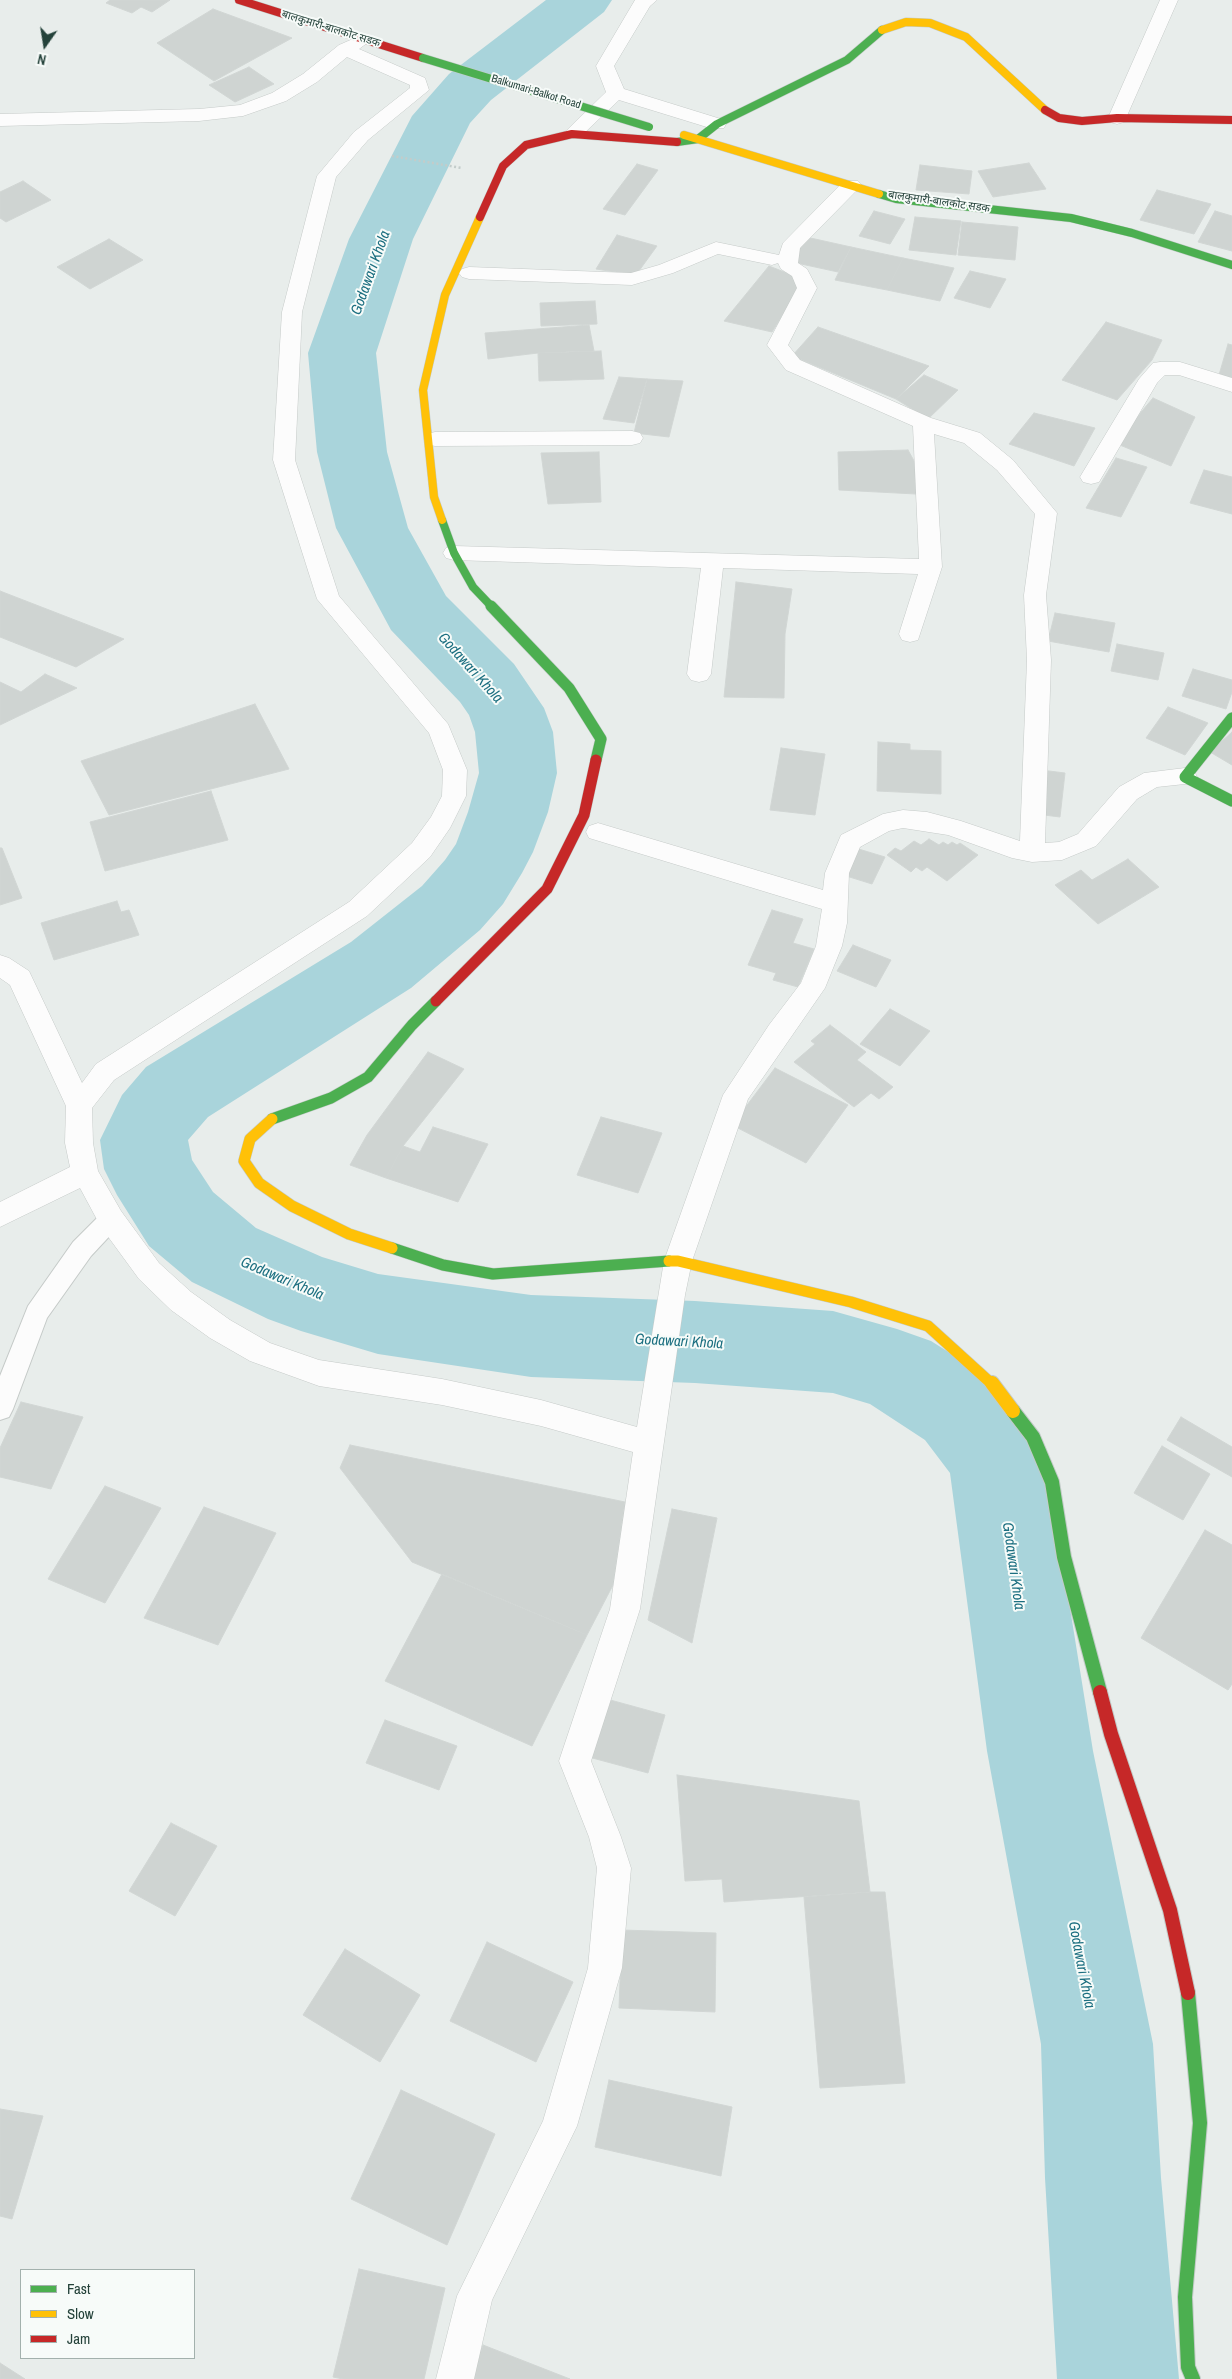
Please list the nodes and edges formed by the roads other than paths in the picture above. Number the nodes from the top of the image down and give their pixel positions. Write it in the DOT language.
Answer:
graph roads {
  1 [pos="239,0"];
  2 [pos="648,0"];
  3 [pos="1169,0"];
  4 [pos="354,44"];
  5 [pos="423,58"];
  6 [pos="616,93"];
  7 [pos="1117,118"];
  8 [pos="0,120"];
  9 [pos="1232,120"];
  10 [pos="717,124"];
  11 [pos="649,127"];
  12 [pos="572,134"];
  13 [pos="698,139"];
  14 [pos="851,185"];
  15 [pos="772,259"];
  16 [pos="1232,266"];
  17 [pos="469,273"];
  18 [pos="1232,385"];
  19 [pos="923,423"];
  20 [pos="632,438"];
  21 [pos="435,439"];
  22 [pos="1091,477"];
  23 [pos="454,553"];
  24 [pos="713,561"];
  25 [pos="931,567"];
  26 [pos="910,634"];
  27 [pos="700,674"];
  28 [pos="1232,718"];
  29 [pos="1185,777"];
  30 [pos="1232,801"];
  31 [pos="598,832"];
  32 [pos="1032,853"];
  33 [pos="834,903"];
  34 [pos="0,964"];
  35 [pos="79,1106"];
  36 [pos="86,1172"];
  37 [pos="0,1215"];
  38 [pos="110,1219"];
  39 [pos="678,1261"];
  40 [pos="0,1409"];
  41 [pos="650,1444"];
  42 [pos="455,2379"];
  43 [pos="1192,2379"];
  1 -- 4 [label="street, बालकुमारी-बालकोट सडक"];
  2 -- 6 [label="street"];
  3 -- 7 [label="street"];
  4 -- 5 [label="street, बालकुमारी-बालकोट सडक"];
  4 -- 8 [label="street"];
  4 -- 35 [label="street"];
  5 -- 11 [label="street, Balkumari-Balkot Road, bridge"];
  6 -- 10 [label="street"];
  6 -- 12 [label="street"];
  7 -- 9 [label="street"];
  7 -- 10 [label="street"];
  10 -- 13 [label="street"];
  11 -- 13 [label="street, बालकुमारी-बालकोट सडक"];
  12 -- 13 [label="street"];
  12 -- 23 [label="street"];
  13 -- 14 [label="street, बालकुमारी-बालकोट सडक"];
  14 -- 16 [label="street, बालकुमारी-बालकोट सडक"];
  14 -- 19 [label="street"];
  15 -- 17 [label="street"];
  18 -- 22 [label="street"];
  19 -- 25 [label="street"];
  19 -- 32 [label="street"];
  20 -- 21 [label="street"];
  23 -- 24 [label="street"];
  23 -- 39 [label="street"];
  24 -- 25 [label="street"];
  24 -- 27 [label="street"];
  25 -- 26 [label="street"];
  28 -- 29 [label="street"];
  29 -- 30 [label="street"];
  29 -- 32 [label="street"];
  31 -- 33 [label="street"];
  32 -- 33 [label="street"];
  33 -- 39 [label="street"];
  34 -- 35 [label="street"];
  35 -- 36 [label="street"];
  36 -- 37 [label="street"];
  36 -- 38 [label="street"];
  38 -- 40 [label="lane"];
  38 -- 41 [label="street"];
  39 -- 41 [label="street"];
  39 -- 43 [label="street"];
  41 -- 42 [label="street"];
}
